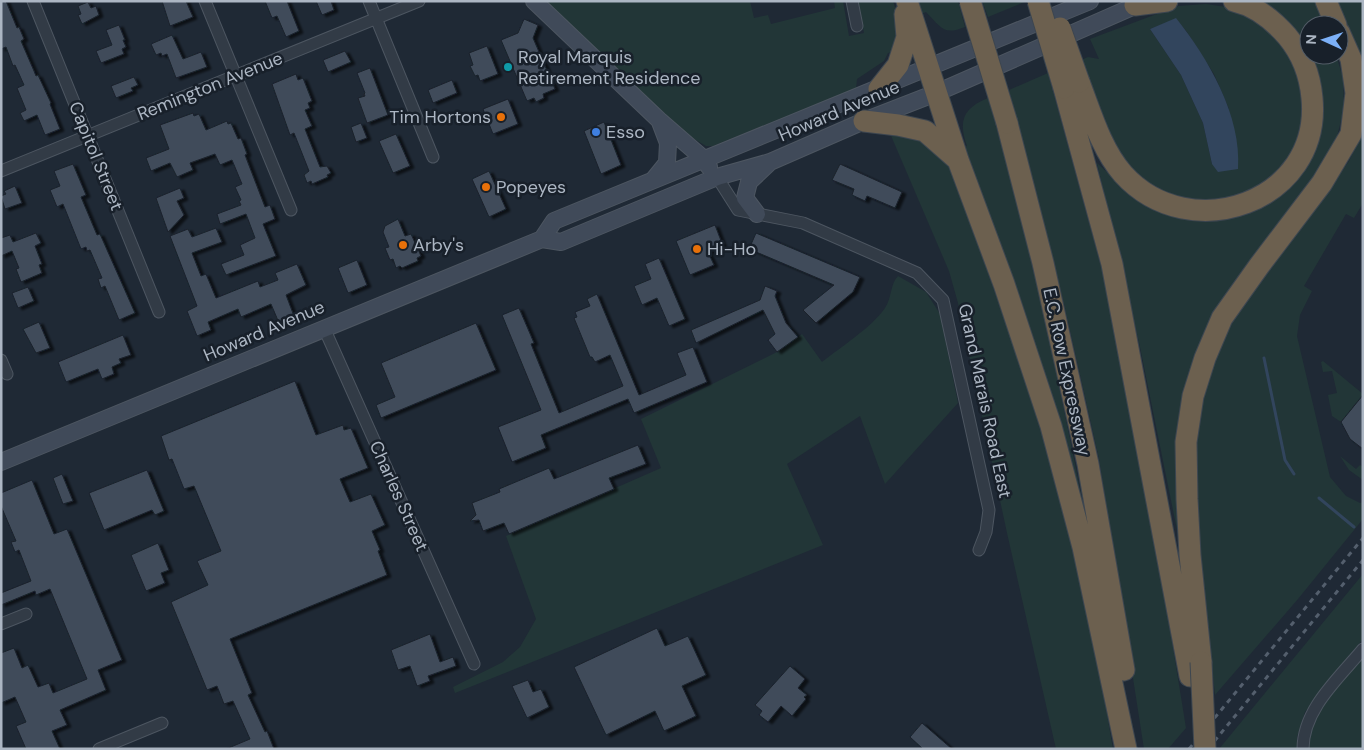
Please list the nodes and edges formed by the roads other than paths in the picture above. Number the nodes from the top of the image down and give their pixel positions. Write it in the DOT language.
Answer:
graph roads {
  1 [pos="33,1"];
  2 [pos="205,1"];
  3 [pos="369,1"];
  4 [pos="419,1"];
  5 [pos="534,1"];
  6 [pos="852,1"];
  7 [pos="905,1"];
  8 [pos="970,1"];
  9 [pos="1038,1"];
  10 [pos="1051,1"];
  11 [pos="1090,1"];
  12 [pos="1167,1"];
  13 [pos="1234,1"];
  14 [pos="1326,1"];
  15 [pos="1330,1"];
  16 [pos="1141,3"];
  17 [pos="1332,15"];
  18 [pos="1334,15"];
  19 [pos="376,19"];
  20 [pos="857,26"];
  21 [pos="1349,54"];
  22 [pos="929,68"];
  23 [pos="236,76"];
  24 [pos="1071,85"];
  25 [pos="879,88"];
  26 [pos="936,93"];
  27 [pos="659,120"];
  28 [pos="864,121"];
  29 [pos="88,136"];
  30 [pos="433,157"];
  31 [pos="704,160"];
  32 [pos="958,160"];
  33 [pos="770,162"];
  34 [pos="1,172"];
  35 [pos="717,177"];
  36 [pos="651,182"];
  37 [pos="291,210"];
  38 [pos="757,214"];
  39 [pos="542,239"];
  40 [pos="159,312"];
  41 [pos="324,328"];
  42 [pos="1,360"];
  43 [pos="7,374"];
  44 [pos="1,462"];
  45 [pos="979,550"];
  46 [pos="26,614"];
  47 [pos="1,624"];
  48 [pos="1363,649"];
  49 [pos="474,664"];
  50 [pos="1196,669"];
  51 [pos="162,723"];
  52 [pos="1131,747"];
  53 [pos="98,749"];
  54 [pos="1200,749"];
  55 [pos="1205,749"];
  56 [pos="1303,749"];
  1 -- 29 [label="street, Capitol Street"];
  2 -- 23 [label="street"];
  3 -- 19 [label="street"];
  4 -- 19 [label="street, Remington Avenue"];
  5 -- 27 [label="main road, Grand Marais Road East"];
  6 -- 20 [label="street"];
  7 -- 22 [label="highway"];
  7 -- 25 [label="highway"];
  8 -- 52 [label="highway, E.C. Row Expressway, bridge"];
  9 -- 24 [label="highway, bridge"];
  10 -- 24 [label="highway, bridge"];
  11 -- 22 [label="main road, Howard Avenue"];
  12 -- 16 [label="highway"];
  13 -- 24 [label="highway"];
  14 -- 17 [label="highway"];
  15 -- 18 [label="highway"];
  16 -- 26 [label="main road, Howard Avenue"];
  19 -- 23 [label="street, Remington Avenue"];
  19 -- 30 [label="street"];
  21 -- 50 [label="highway"];
  22 -- 25 [label="main road, Howard Avenue"];
  22 -- 26 [label="highway"];
  23 -- 29 [label="street, Remington Avenue"];
  23 -- 37 [label="street"];
  24 -- 50 [label="highway"];
  25 -- 31 [label="main road, Howard Avenue"];
  26 -- 28 [label="main road, Howard Avenue"];
  26 -- 32 [label="highway"];
  27 -- 31 [label="main road, Grand Marais Road East"];
  27 -- 36 [label="main road"];
  28 -- 32 [label="highway"];
  28 -- 33 [label="main road, Howard Avenue"];
  29 -- 34 [label="street, Remington Avenue"];
  29 -- 40 [label="street, Capitol Street"];
  31 -- 35 [label="main road, Grand Marais Road East"];
  31 -- 36 [label="main road, Howard Avenue"];
  32 -- 52 [label="highway"];
  33 -- 35 [label="main road, Howard Avenue"];
  33 -- 38 [label="main road"];
  35 -- 38 [label="street, Grand Marais Road East"];
  35 -- 39 [label="main road, Howard Avenue"];
  36 -- 39 [label="main road, Howard Avenue"];
  38 -- 45 [label="street, Grand Marais Road East"];
  39 -- 41 [label="main road, Howard Avenue"];
  41 -- 44 [label="main road, Howard Avenue"];
  41 -- 49 [label="street, Charles Street"];
  42 -- 43 [label="street"];
  46 -- 47 [label="street"];
  48 -- 56 [label="street"];
  50 -- 54 [label="highway"];
  50 -- 55 [label="highway, bridge"];
  51 -- 53 [label="street"];
}
